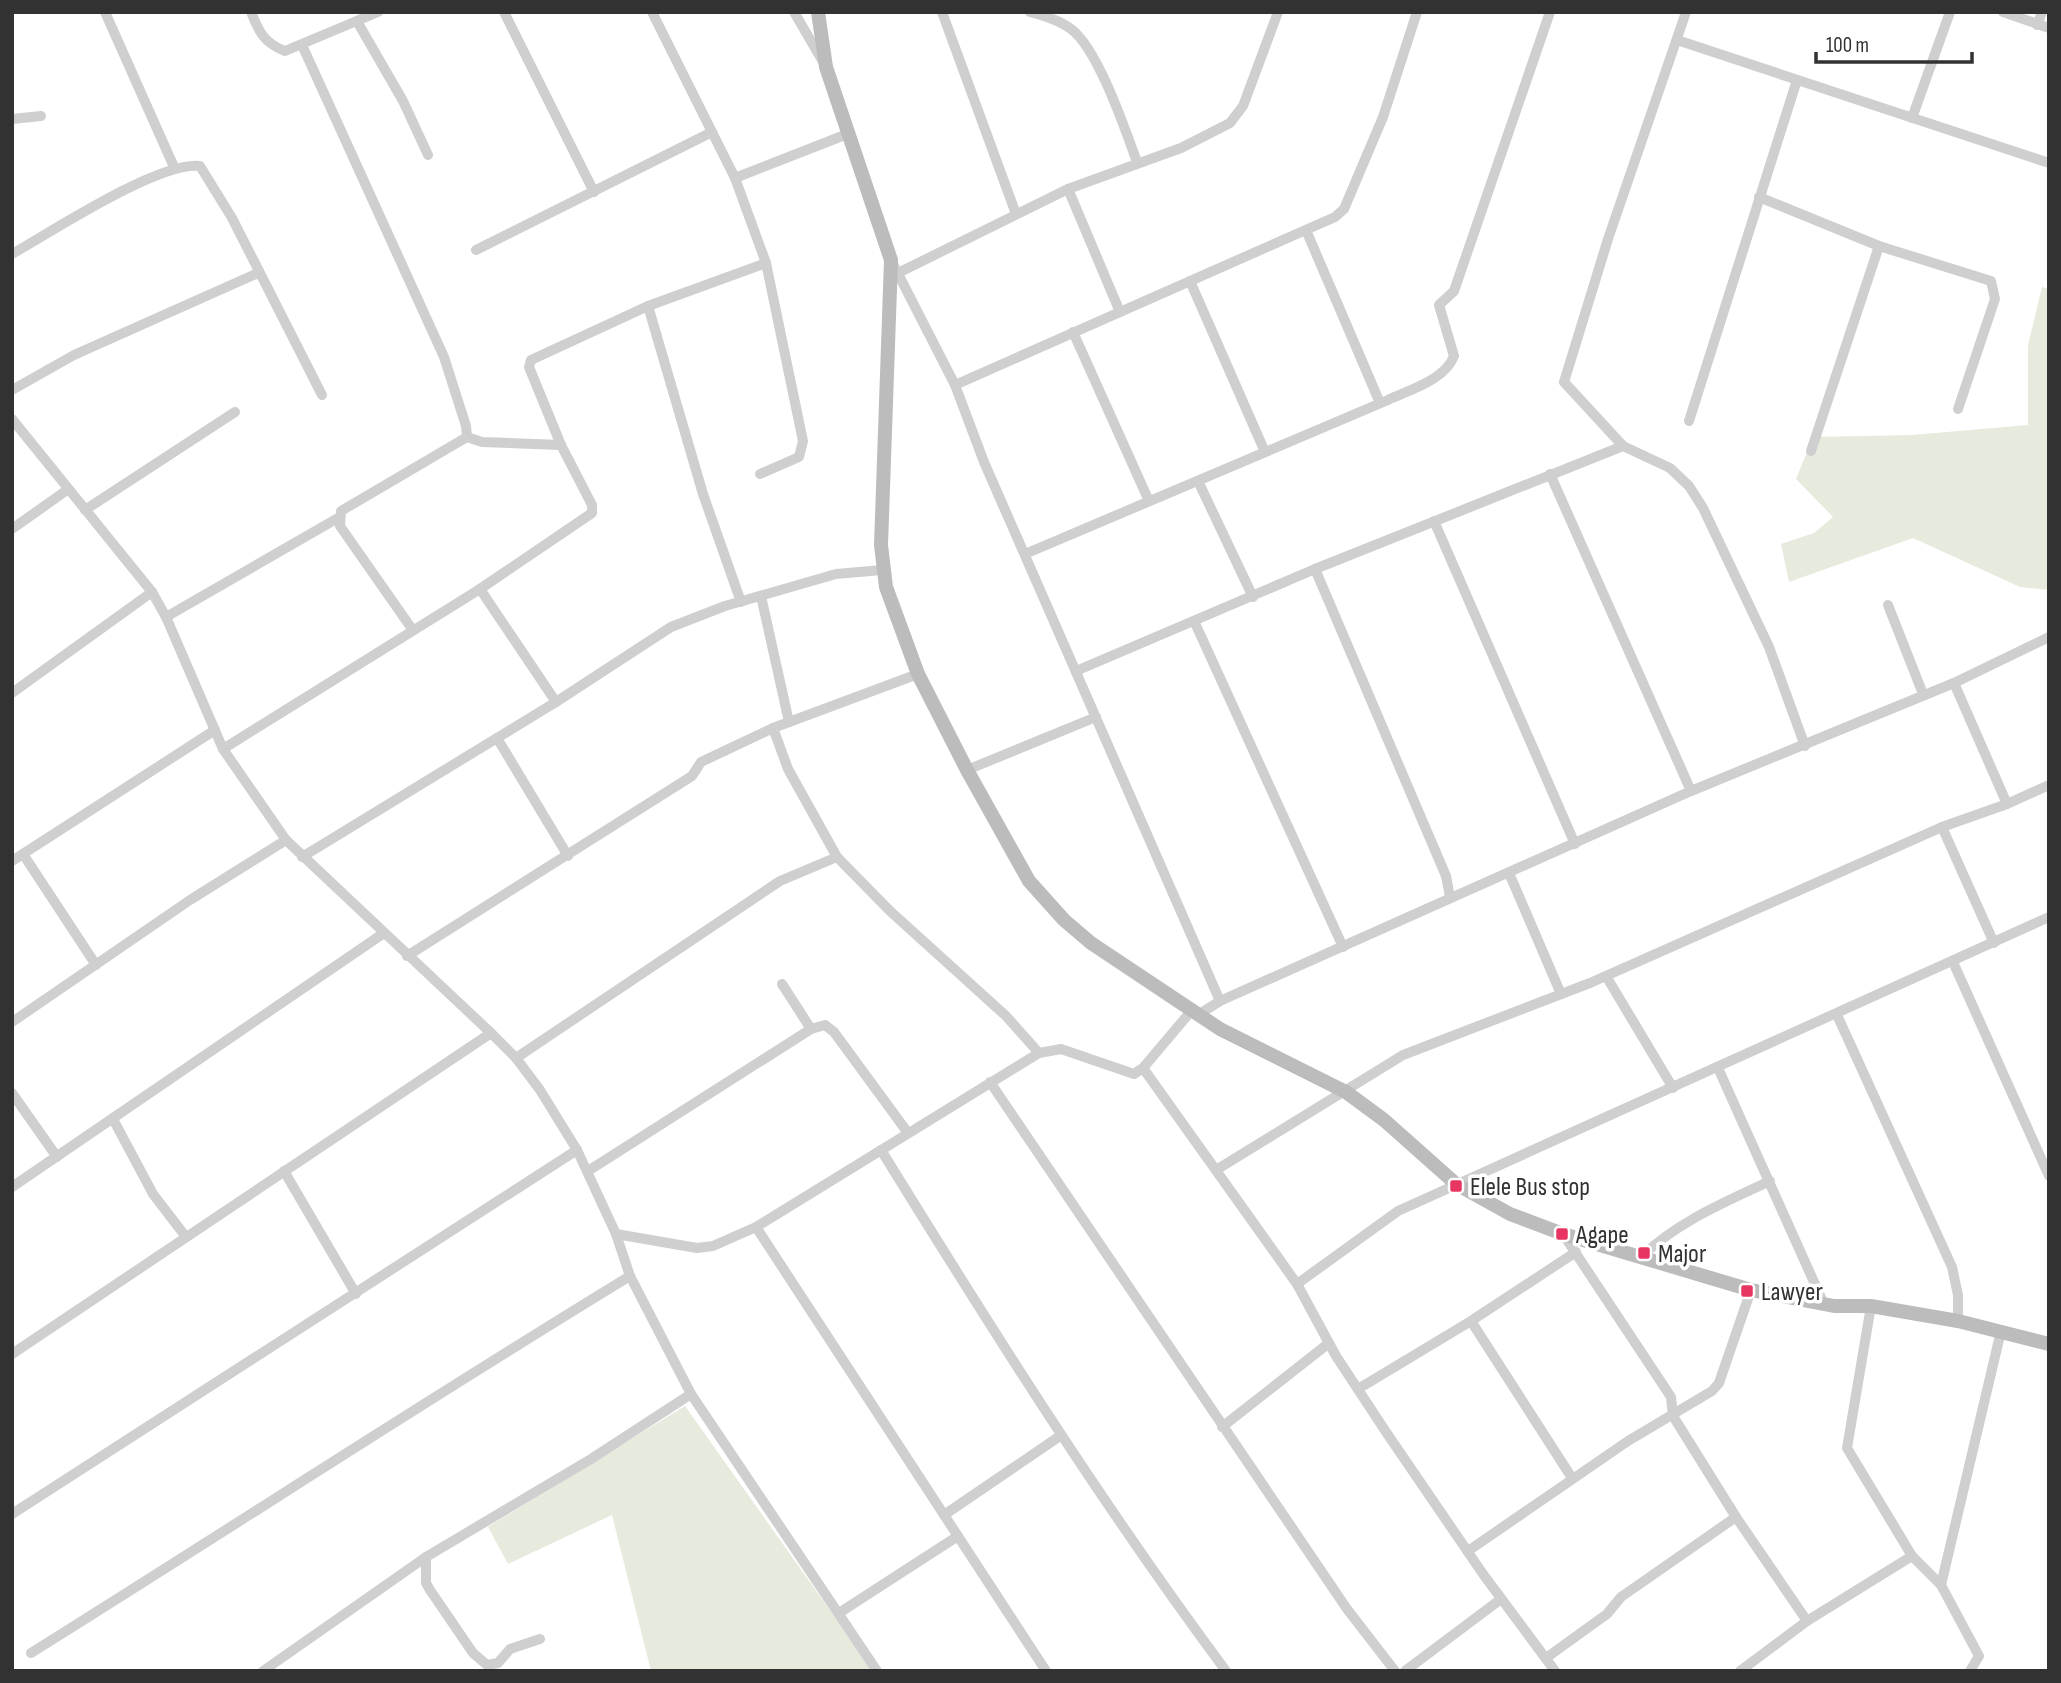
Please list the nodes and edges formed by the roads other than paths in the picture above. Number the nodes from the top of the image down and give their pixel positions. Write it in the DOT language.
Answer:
graph roads {
  1 [pos="105,12"];
  2 [pos="251,12"];
  3 [pos="378,12"];
  4 [pos="504,12"];
  5 [pos="652,12"];
  6 [pos="794,12"];
  7 [pos="818,12"];
  8 [pos="942,12"];
  9 [pos="1030,12"];
  10 [pos="1278,12"];
  11 [pos="1417,12"];
  12 [pos="1550,12"];
  13 [pos="1686,12"];
  14 [pos="1950,12"];
  15 [pos="2003,12"];
  16 [pos="2042,12"];
  17 [pos="359,23"];
  18 [pos="2037,25"];
  19 [pos="2049,29"];
  20 [pos="1677,40"];
  21 [pos="302,45"];
  22 [pos="826,66"];
  23 [pos="1797,80"];
  24 [pos="41,116"];
  25 [pos="1912,118"];
  26 [pos="12,119"];
  27 [pos="712,132"];
  28 [pos="850,133"];
  29 [pos="428,155"];
  30 [pos="1137,162"];
  31 [pos="2049,163"];
  32 [pos="174,167"];
  33 [pos="735,178"];
  34 [pos="1068,189"];
  35 [pos="594,192"];
  36 [pos="1759,197"];
  37 [pos="1016,214"];
  38 [pos="1306,230"];
  39 [pos="1879,246"];
  40 [pos="476,250"];
  41 [pos="12,254"];
  42 [pos="891,260"];
  43 [pos="766,263"];
  44 [pos="900,272"];
  45 [pos="258,273"];
  46 [pos="1190,281"];
  47 [pos="648,306"];
  48 [pos="1120,312"];
  49 [pos="1073,332"];
  50 [pos="955,385"];
  51 [pos="12,390"];
  52 [pos="322,395"];
  53 [pos="1380,403"];
  54 [pos="1958,409"];
  55 [pos="235,412"];
  56 [pos="12,419"];
  57 [pos="1689,421"];
  58 [pos="467,437"];
  59 [pos="561,445"];
  60 [pos="1623,446"];
  61 [pos="1811,451"];
  62 [pos="1265,452"];
  63 [pos="760,474"];
  64 [pos="1550,474"];
  65 [pos="1198,481"];
  66 [pos="67,490"];
  67 [pos="1149,501"];
  68 [pos="85,510"];
  69 [pos="338,518"];
  70 [pos="1434,521"];
  71 [pos="12,529"];
  72 [pos="1025,554"];
  73 [pos="1315,569"];
  74 [pos="882,570"];
  75 [pos="480,589"];
  76 [pos="152,593"];
  77 [pos="761,596"];
  78 [pos="1253,597"];
  79 [pos="741,602"];
  80 [pos="1888,605"];
  81 [pos="166,617"];
  82 [pos="1195,623"];
  83 [pos="412,629"];
  84 [pos="2049,637"];
  85 [pos="1076,671"];
  86 [pos="918,674"];
  87 [pos="1954,683"];
  88 [pos="12,694"];
  89 [pos="1923,694"];
  90 [pos="556,702"];
  91 [pos="1096,717"];
  92 [pos="789,722"];
  93 [pos="773,728"];
  94 [pos="215,730"];
  95 [pos="497,738"];
  96 [pos="1805,746"];
  97 [pos="223,749"];
  98 [pos="967,770"];
  99 [pos="2049,785"];
  100 [pos="1690,791"];
  101 [pos="2007,804"];
  102 [pos="1942,827"];
  103 [pos="286,840"];
  104 [pos="1575,844"];
  105 [pos="23,854"];
  106 [pos="568,856"];
  107 [pos="302,857"];
  108 [pos="837,857"];
  109 [pos="12,861"];
  110 [pos="1509,873"];
  111 [pos="1446,876"];
  112 [pos="1466,891"];
  113 [pos="1450,897"];
  114 [pos="2049,917"];
  115 [pos="384,933"];
  116 [pos="1994,943"];
  117 [pos="1343,947"];
  118 [pos="407,956"];
  119 [pos="1953,962"];
  120 [pos="96,964"];
  121 [pos="1606,976"];
  122 [pos="782,984"];
  123 [pos="1560,994"];
  124 [pos="1220,1001"];
  125 [pos="1195,1012"];
  126 [pos="1837,1015"];
  127 [pos="12,1022"];
  128 [pos="811,1029"];
  129 [pos="491,1033"];
  130 [pos="1039,1053"];
  131 [pos="516,1058"];
  132 [pos="1143,1068"];
  133 [pos="1718,1068"];
  134 [pos="990,1082"];
  135 [pos="1673,1088"];
  136 [pos="1346,1092"];
  137 [pos="12,1093"];
  138 [pos="113,1119"];
  139 [pos="908,1133"];
  140 [pos="577,1150"];
  141 [pos="881,1150"];
  142 [pos="57,1157"];
  143 [pos="1216,1170"];
  144 [pos="284,1171"];
  145 [pos="588,1171"];
  146 [pos="2049,1176"];
  147 [pos="1770,1181"];
  148 [pos="1455,1184"];
  149 [pos="12,1187"];
  150 [pos="756,1227"];
  151 [pos="616,1234"];
  152 [pos="1563,1234"];
  153 [pos="186,1237"];
  154 [pos="1576,1252"];
  155 [pos="1641,1257"];
  156 [pos="630,1276"];
  157 [pos="1297,1284"];
  158 [pos="1751,1290"];
  159 [pos="356,1294"];
  160 [pos="1822,1303"];
  161 [pos="1871,1306"];
  162 [pos="1471,1321"];
  163 [pos="1958,1321"];
  164 [pos="2001,1331"];
  165 [pos="1329,1343"];
  166 [pos="2049,1344"];
  167 [pos="12,1354"];
  168 [pos="1358,1389"];
  169 [pos="691,1394"];
  170 [pos="1673,1416"];
  171 [pos="1222,1427"];
  172 [pos="1060,1436"];
  173 [pos="1572,1478"];
  174 [pos="12,1514"];
  175 [pos="944,1515"];
  176 [pos="1736,1517"];
  177 [pos="958,1536"];
  178 [pos="1468,1551"];
  179 [pos="1912,1556"];
  180 [pos="426,1557"];
  181 [pos="1941,1585"];
  182 [pos="1501,1599"];
  183 [pos="839,1613"];
  184 [pos="1807,1622"];
  185 [pos="540,1639"];
  186 [pos="31,1653"];
  187 [pos="1546,1658"];
  188 [pos="263,1671"];
  189 [pos="877,1671"];
  190 [pos="1046,1671"];
  191 [pos="1226,1671"];
  192 [pos="1395,1671"];
  193 [pos="1405,1671"];
  194 [pos="1555,1671"];
  195 [pos="1740,1671"];
  196 [pos="1970,1671"];
  1 -- 32 [label="street"];
  2 -- 21 [label="street"];
  3 -- 17 [label="street"];
  4 -- 35 [label="street"];
  5 -- 27 [label="street"];
  6 -- 22 [label="street"];
  7 -- 22 [label="street"];
  8 -- 37 [label="street"];
  9 -- 30 [label="street"];
  10 -- 30 [label="street"];
  11 -- 38 [label="street"];
  12 -- 53 [label="street"];
  13 -- 20 [label="street"];
  14 -- 25 [label="street"];
  15 -- 18 [label="street"];
  16 -- 18 [label="street"];
  17 -- 21 [label="street"];
  17 -- 29 [label="street"];
  18 -- 19 [label="street"];
  20 -- 23 [label="street"];
  20 -- 60 [label="street"];
  21 -- 58 [label="street"];
  22 -- 28 [label="street"];
  23 -- 25 [label="street"];
  23 -- 36 [label="street"];
  24 -- 26 [label="street"];
  25 -- 31 [label="street"];
  27 -- 33 [label="street"];
  27 -- 35 [label="street"];
  28 -- 33 [label="street"];
  28 -- 42 [label="street"];
  30 -- 34 [label="street"];
  32 -- 41 [label="street"];
  32 -- 45 [label="street"];
  33 -- 43 [label="street"];
  34 -- 37 [label="street"];
  34 -- 48 [label="street"];
  35 -- 40 [label="street"];
  36 -- 39 [label="street"];
  36 -- 57 [label="street"];
  37 -- 44 [label="street"];
  38 -- 46 [label="street"];
  38 -- 53 [label="street"];
  39 -- 54 [label="street"];
  39 -- 61 [label="street"];
  42 -- 44 [label="street"];
  42 -- 74 [label="street"];
  43 -- 47 [label="street"];
  43 -- 63 [label="street"];
  44 -- 50 [label="street"];
  45 -- 51 [label="street"];
  45 -- 52 [label="street"];
  46 -- 48 [label="street"];
  46 -- 62 [label="street"];
  47 -- 59 [label="street"];
  47 -- 79 [label="street"];
  48 -- 49 [label="street"];
  49 -- 50 [label="street"];
  49 -- 67 [label="street"];
  50 -- 72 [label="street"];
  53 -- 62 [label="street"];
  55 -- 68 [label="street"];
  56 -- 66 [label="street"];
  58 -- 59 [label="street"];
  58 -- 69 [label="street"];
  59 -- 75 [label="street"];
  60 -- 64 [label="street"];
  60 -- 96 [label="street"];
  62 -- 65 [label="street"];
  64 -- 70 [label="street"];
  64 -- 100 [label="street"];
  65 -- 67 [label="street"];
  65 -- 78 [label="street"];
  66 -- 68 [label="street"];
  66 -- 71 [label="street"];
  67 -- 72 [label="street"];
  68 -- 76 [label="street"];
  69 -- 81 [label="street"];
  69 -- 83 [label="street"];
  70 -- 73 [label="street"];
  70 -- 104 [label="street"];
  72 -- 85 [label="street"];
  73 -- 78 [label="street"];
  73 -- 111 [label="street"];
  74 -- 77 [label="street"];
  74 -- 86 [label="street"];
  75 -- 83 [label="street"];
  75 -- 90 [label="street"];
  76 -- 81 [label="street"];
  76 -- 88 [label="street"];
  77 -- 79 [label="street"];
  77 -- 92 [label="street"];
  78 -- 82 [label="street"];
  79 -- 90 [label="street"];
  80 -- 89 [label="street"];
  81 -- 94 [label="street"];
  82 -- 85 [label="street"];
  82 -- 117 [label="street"];
  83 -- 97 [label="street"];
  84 -- 87 [label="street"];
  85 -- 91 [label="street"];
  86 -- 92 [label="street"];
  86 -- 98 [label="street"];
  87 -- 89 [label="street"];
  87 -- 101 [label="street"];
  89 -- 96 [label="street"];
  90 -- 95 [label="street"];
  91 -- 98 [label="street"];
  91 -- 124 [label="street"];
  92 -- 93 [label="street"];
  93 -- 106 [label="street"];
  93 -- 108 [label="street"];
  94 -- 97 [label="street"];
  94 -- 105 [label="street"];
  95 -- 106 [label="street"];
  95 -- 107 [label="street"];
  96 -- 100 [label="street"];
  97 -- 103 [label="street"];
  98 -- 125 [label="street"];
  99 -- 101 [label="street"];
  100 -- 104 [label="street"];
  101 -- 102 [label="street"];
  102 -- 116 [label="street"];
  102 -- 121 [label="street"];
  103 -- 107 [label="street"];
  103 -- 120 [label="street"];
  104 -- 110 [label="street"];
  105 -- 109 [label="street"];
  105 -- 120 [label="street"];
  106 -- 118 [label="street"];
  107 -- 115 [label="street"];
  108 -- 130 [label="street"];
  108 -- 131 [label="street"];
  110 -- 112 [label="street"];
  110 -- 123 [label="street"];
  111 -- 112 [label="street"];
  111 -- 113 [label="street"];
  112 -- 113 [label="street"];
  113 -- 117 [label="street"];
  114 -- 116 [label="street"];
  115 -- 118 [label="street"];
  115 -- 138 [label="street"];
  116 -- 119 [label="street"];
  117 -- 124 [label="street"];
  118 -- 129 [label="street"];
  119 -- 126 [label="street"];
  119 -- 146 [label="street"];
  120 -- 127 [label="street"];
  121 -- 123 [label="street"];
  121 -- 135 [label="street"];
  122 -- 128 [label="street"];
  123 -- 136 [label="street"];
  124 -- 125 [label="street"];
  125 -- 132 [label="street"];
  125 -- 136 [label="street"];
  126 -- 133 [label="street"];
  126 -- 163 [label="street"];
  128 -- 139 [label="street"];
  128 -- 145 [label="street"];
  129 -- 131 [label="street"];
  129 -- 144 [label="street"];
  130 -- 132 [label="street"];
  130 -- 134 [label="street"];
  131 -- 140 [label="street"];
  132 -- 143 [label="street"];
  133 -- 135 [label="street"];
  133 -- 147 [label="street"];
  134 -- 139 [label="street"];
  134 -- 171 [label="street"];
  135 -- 148 [label="street"];
  136 -- 143 [label="street"];
  136 -- 148 [label="street"];
  137 -- 142 [label="street"];
  138 -- 142 [label="street"];
  138 -- 153 [label="street"];
  139 -- 141 [label="street"];
  140 -- 145 [label="street"];
  140 -- 159 [label="street"];
  141 -- 150 [label="street"];
  141 -- 172 [label="street"];
  142 -- 149 [label="street"];
  143 -- 157 [label="street"];
  144 -- 153 [label="street"];
  144 -- 159 [label="street"];
  145 -- 151 [label="street"];
  147 -- 155 [label="street"];
  147 -- 160 [label="street"];
  148 -- 152 [label="street"];
  148 -- 157 [label="street"];
  150 -- 151 [label="street"];
  150 -- 175 [label="street"];
  151 -- 156 [label="street"];
  152 -- 154 [label="street"];
  152 -- 155 [label="street"];
  153 -- 167 [label="street"];
  154 -- 162 [label="street"];
  154 -- 170 [label="street"];
  155 -- 158 [label="street"];
  156 -- 169 [label="street"];
  156 -- 186 [label="street"];
  157 -- 165 [label="street"];
  158 -- 160 [label="street"];
  158 -- 170 [label="street"];
  159 -- 174 [label="street"];
  160 -- 161 [label="street"];
  161 -- 163 [label="street"];
  161 -- 179 [label="street"];
  162 -- 168 [label="street"];
  162 -- 173 [label="street"];
  163 -- 164 [label="street"];
  164 -- 166 [label="street"];
  164 -- 181 [label="street"];
  165 -- 168 [label="street"];
  165 -- 171 [label="street"];
  168 -- 178 [label="street"];
  169 -- 180 [label="street"];
  169 -- 183 [label="street"];
  170 -- 173 [label="street"];
  170 -- 176 [label="street"];
  171 -- 192 [label="street"];
  172 -- 175 [label="street"];
  172 -- 191 [label="street"];
  173 -- 178 [label="street"];
  175 -- 177 [label="street"];
  176 -- 184 [label="street"];
  176 -- 187 [label="street"];
  177 -- 183 [label="street"];
  177 -- 190 [label="street"];
  178 -- 182 [label="street"];
  179 -- 181 [label="street"];
  179 -- 184 [label="street"];
  180 -- 185 [label="street"];
  180 -- 188 [label="street"];
  181 -- 196 [label="street"];
  182 -- 187 [label="street"];
  182 -- 193 [label="street"];
  183 -- 189 [label="street"];
  184 -- 195 [label="street"];
  187 -- 194 [label="street"];
}
